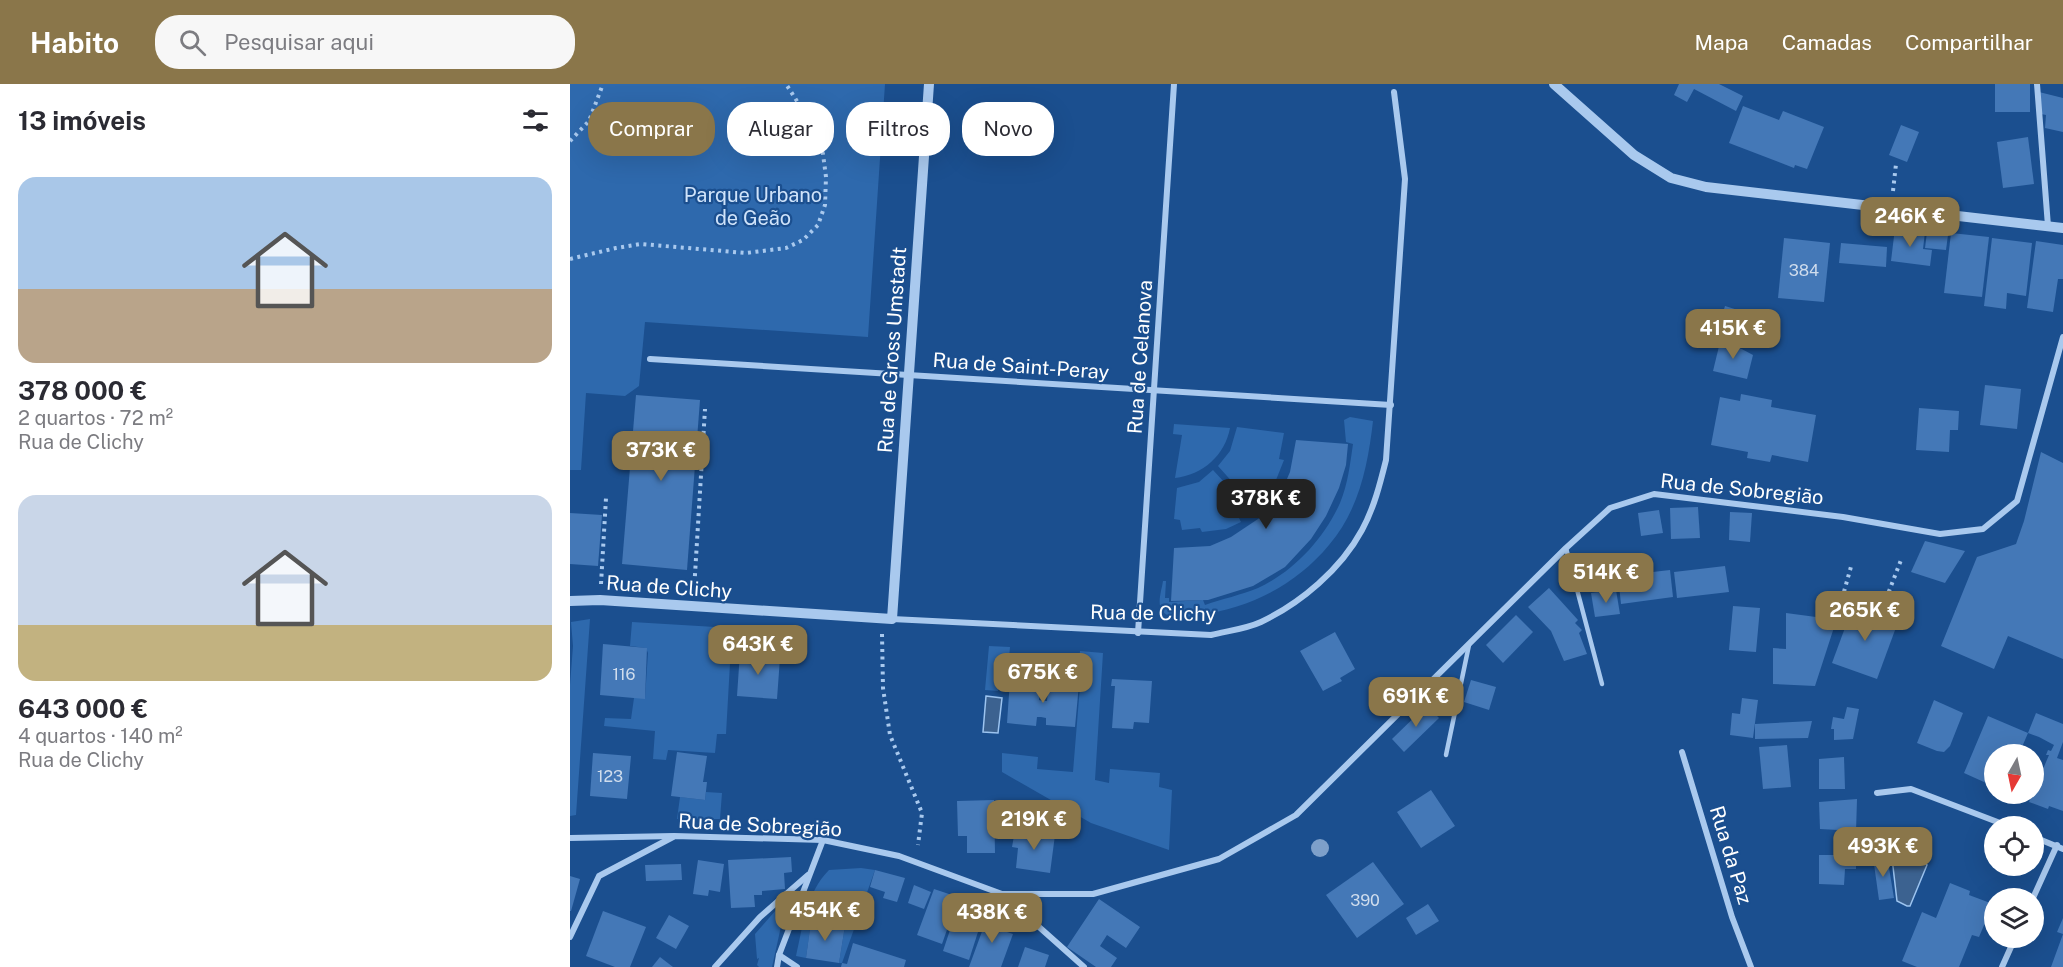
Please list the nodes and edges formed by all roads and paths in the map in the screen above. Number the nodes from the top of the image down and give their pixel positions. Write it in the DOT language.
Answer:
graph roads {
  1 [pos="603,84"];
  2 [pos="786,84"];
  3 [pos="929,84"];
  4 [pos="1174,84"];
  5 [pos="1554,84"];
  6 [pos="2037,84"];
  7 [pos="1394,92"];
  8 [pos="570,141"];
  9 [pos="1896,164"];
  10 [pos="1893,191"];
  11 [pos="2048,226"];
  12 [pos="2063,228"];
  13 [pos="570,259"];
  14 [pos="2063,337"];
  15 [pos="650,358"];
  16 [pos="908,375"];
  17 [pos="1154,392"];
  18 [pos="1391,405"];
  19 [pos="705,409"];
  20 [pos="606,498"];
  21 [pos="1566,548"];
  22 [pos="1901,560"];
  23 [pos="1852,563"];
  24 [pos="1609,566"];
  25 [pos="1615,585"];
  26 [pos="1842,599"];
  27 [pos="1886,599"];
  28 [pos="600,600"];
  29 [pos="570,601"];
  30 [pos="693,606"];
  31 [pos="892,619"];
  32 [pos="882,633"];
  33 [pos="1138,633"];
  34 [pos="1469,645"];
  35 [pos="1602,684"];
  36 [pos="1682,752"];
  37 [pos="1446,754"];
  38 [pos="1877,793"];
  39 [pos="1984,817"];
  40 [pos="674,836"];
  41 [pos="570,838"];
  42 [pos="824,840"];
  43 [pos="2044,841"];
  44 [pos="918,845"];
  45 [pos="2060,847"];
  46 [pos="809,874"];
  47 [pos="2038,888"];
  48 [pos="1002,894"];
  49 [pos="570,937"];
  50 [pos="2011,948"];
  51 [pos="779,955"];
  52 [pos="715,967"];
  53 [pos="777,967"];
  54 [pos="797,967"];
  55 [pos="1084,967"];
  56 [pos="1751,967"];
  57 [pos="2002,967"];
  1 -- 8 [label="path"];
  2 -- 13 [label="path"];
  3 -- 16 [label="street, Rua de Gross Umstadt"];
  4 -- 17 [label="street, Rua de Celanova"];
  5 -- 11 [label="street"];
  6 -- 11 [label="street"];
  7 -- 18 [label="street, Rua de Clichy"];
  9 -- 10 [label="path"];
  11 -- 12 [label="street"];
  14 -- 21 [label="street, Rua de Sobregião"];
  15 -- 16 [label="street, Rua de Saint-Peray"];
  16 -- 17 [label="street, Rua de Saint-Peray"];
  16 -- 31 [label="street, Rua de Gross Umstadt"];
  17 -- 18 [label="street, Rua de Saint-Peray"];
  17 -- 33 [label="street, Rua de Celanova"];
  18 -- 33 [label="street, Rua de Clichy"];
  19 -- 30 [label="path"];
  20 -- 28 [label="path"];
  21 -- 34 [label="street, Rua de Sobregião"];
  21 -- 35 [label="lane"];
  22 -- 27 [label="path"];
  23 -- 26 [label="path"];
  24 -- 25 [label="path"];
  28 -- 29 [label="street, Rua de Clichy"];
  28 -- 30 [label="street, Rua de Clichy"];
  30 -- 31 [label="street, Rua de Clichy"];
  31 -- 33 [label="street, Rua de Clichy"];
  32 -- 44 [label="path"];
  34 -- 37 [label="lane"];
  34 -- 48 [label="street, Rua de Sobregião"];
  36 -- 56 [label="street, Rua da Paz"];
  38 -- 39 [label="street"];
  40 -- 41 [label="street, Rua de Sobregião"];
  40 -- 42 [label="street, Rua de Sobregião"];
  40 -- 49 [label="street"];
  42 -- 46 [label="street"];
  42 -- 48 [label="street, Rua de Sobregião"];
  43 -- 45 [label="street"];
  45 -- 47 [label="street"];
  46 -- 51 [label="street"];
  46 -- 52 [label="street"];
  48 -- 55 [label="street"];
  50 -- 57 [label="street"];
  51 -- 53 [label="street"];
  51 -- 54 [label="street"];
}
